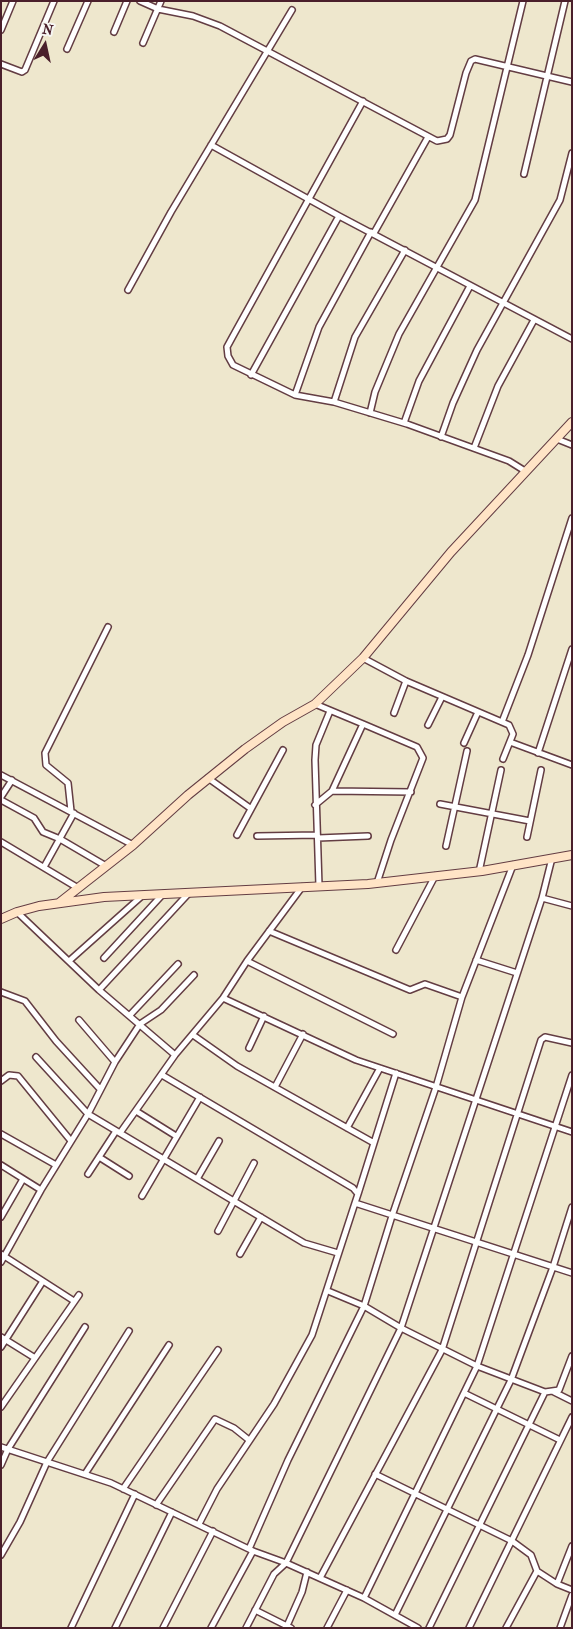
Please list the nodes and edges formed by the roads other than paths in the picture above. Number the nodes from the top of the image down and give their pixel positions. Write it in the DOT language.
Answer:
graph roads {
  1 [pos="13,1"];
  2 [pos="54,1"];
  3 [pos="88,1"];
  4 [pos="127,1"];
  5 [pos="140,1"];
  6 [pos="161,1"];
  7 [pos="523,1"];
  8 [pos="565,1"];
  9 [pos="158,9"];
  10 [pos="292,10"];
  11 [pos="1,30"];
  12 [pos="114,32"];
  13 [pos="143,42"];
  14 [pos="67,49"];
  15 [pos="267,49"];
  16 [pos="1,64"];
  17 [pos="506,66"];
  18 [pos="546,76"];
  19 [pos="572,82"];
  20 [pos="363,101"];
  21 [pos="428,137"];
  22 [pos="211,144"];
  23 [pos="572,153"];
  24 [pos="524,174"];
  25 [pos="308,199"];
  26 [pos="339,216"];
  27 [pos="372,233"];
  28 [pos="405,250"];
  29 [pos="438,268"];
  30 [pos="470,286"];
  31 [pos="128,290"];
  32 [pos="501,303"];
  33 [pos="534,320"];
  34 [pos="572,339"];
  35 [pos="251,375"];
  36 [pos="295,395"];
  37 [pos="334,402"];
  38 [pos="370,413"];
  39 [pos="572,422"];
  40 [pos="404,423"];
  41 [pos="441,437"];
  42 [pos="557,439"];
  43 [pos="572,445"];
  44 [pos="474,448"];
  45 [pos="525,471"];
  46 [pos="572,518"];
  47 [pos="108,627"];
  48 [pos="572,650"];
  49 [pos="363,658"];
  50 [pos="406,681"];
  51 [pos="442,696"];
  52 [pos="315,704"];
  53 [pos="330,711"];
  54 [pos="478,712"];
  55 [pos="394,713"];
  56 [pos="502,722"];
  57 [pos="363,724"];
  58 [pos="428,725"];
  59 [pos="510,742"];
  60 [pos="464,743"];
  61 [pos="283,750"];
  62 [pos="467,751"];
  63 [pos="538,753"];
  64 [pos="503,759"];
  65 [pos="572,765"];
  66 [pos="501,770"];
  67 [pos="541,770"];
  68 [pos="1,775"];
  69 [pos="208,778"];
  70 [pos="12,780"];
  71 [pos="332,791"];
  72 [pos="411,792"];
  73 [pos="1,798"];
  74 [pos="440,804"];
  75 [pos="315,805"];
  76 [pos="455,807"];
  77 [pos="250,808"];
  78 [pos="72,812"];
  79 [pos="491,814"];
  80 [pos="530,821"];
  81 [pos="237,834"];
  82 [pos="257,836"];
  83 [pos="368,836"];
  84 [pos="318,837"];
  85 [pos="527,837"];
  86 [pos="60,839"];
  87 [pos="1,842"];
  88 [pos="133,845"];
  89 [pos="446,846"];
  90 [pos="572,854"];
  91 [pos="552,858"];
  92 [pos="513,865"];
  93 [pos="106,866"];
  94 [pos="44,867"];
  95 [pos="479,872"];
  96 [pos="435,876"];
  97 [pos="377,883"];
  98 [pos="319,886"];
  99 [pos="302,887"];
  100 [pos="78,888"];
  101 [pos="189,892"];
  102 [pos="163,894"];
  103 [pos="144,895"];
  104 [pos="542,898"];
  105 [pos="59,903"];
  106 [pos="572,906"];
  107 [pos="17,912"];
  108 [pos="1,919"];
  109 [pos="269,931"];
  110 [pos="396,950"];
  111 [pos="104,958"];
  112 [pos="476,960"];
  113 [pos="69,961"];
  114 [pos="247,961"];
  115 [pos="178,964"];
  116 [pos="517,972"];
  117 [pos="194,975"];
  118 [pos="99,990"];
  119 [pos="1,992"];
  120 [pos="462,997"];
  121 [pos="224,998"];
  122 [pos="130,1015"];
  123 [pos="264,1016"];
  124 [pos="78,1020"];
  125 [pos="140,1024"];
  126 [pos="302,1034"];
  127 [pos="393,1034"];
  128 [pos="193,1035"];
  129 [pos="572,1043"];
  130 [pos="249,1048"];
  131 [pos="175,1055"];
  132 [pos="36,1057"];
  133 [pos="115,1062"];
  134 [pos="380,1068"];
  135 [pos="396,1073"];
  136 [pos="162,1075"];
  137 [pos="572,1075"];
  138 [pos="1,1081"];
  139 [pos="275,1087"];
  140 [pos="436,1087"];
  141 [pos="100,1089"];
  142 [pos="200,1097"];
  143 [pos="476,1100"];
  144 [pos="136,1111"];
  145 [pos="88,1114"];
  146 [pos="515,1115"];
  147 [pos="553,1127"];
  148 [pos="347,1128"];
  149 [pos="118,1132"];
  150 [pos="572,1132"];
  151 [pos="1,1134"];
  152 [pos="176,1136"];
  153 [pos="71,1141"];
  154 [pos="220,1141"];
  155 [pos="374,1143"];
  156 [pos="99,1157"];
  157 [pos="163,1159"];
  158 [pos="254,1163"];
  159 [pos="1,1165"];
  160 [pos="56,1165"];
  161 [pos="88,1174"];
  162 [pos="129,1176"];
  163 [pos="23,1179"];
  164 [pos="197,1179"];
  165 [pos="41,1190"];
  166 [pos="358,1194"];
  167 [pos="142,1196"];
  168 [pos="232,1200"];
  169 [pos="355,1203"];
  170 [pos="572,1207"];
  171 [pos="392,1216"];
  172 [pos="1,1217"];
  173 [pos="261,1217"];
  174 [pos="435,1229"];
  175 [pos="218,1231"];
  176 [pos="475,1242"];
  177 [pos="338,1253"];
  178 [pos="240,1254"];
  179 [pos="514,1254"];
  180 [pos="3,1255"];
  181 [pos="1,1262"];
  182 [pos="553,1267"];
  183 [pos="572,1273"];
  184 [pos="43,1281"];
  185 [pos="328,1291"];
  186 [pos="79,1295"];
  187 [pos="74,1301"];
  188 [pos="364,1306"];
  189 [pos="85,1327"];
  190 [pos="401,1328"];
  191 [pos="129,1331"];
  192 [pos="3,1339"];
  193 [pos="169,1345"];
  194 [pos="1,1347"];
  195 [pos="218,1350"];
  196 [pos="442,1350"];
  197 [pos="572,1356"];
  198 [pos="35,1358"];
  199 [pos="477,1366"];
  200 [pos="511,1380"];
  201 [pos="545,1392"];
  202 [pos="554,1392"];
  203 [pos="464,1393"];
  204 [pos="572,1401"];
  205 [pos="1,1407"];
  206 [pos="497,1408"];
  207 [pos="572,1417"];
  208 [pos="529,1424"];
  209 [pos="250,1440"];
  210 [pos="560,1440"];
  211 [pos="1,1448"];
  212 [pos="8,1449"];
  213 [pos="47,1462"];
  214 [pos="1,1464"];
  215 [pos="85,1474"];
  216 [pos="376,1474"];
  217 [pos="123,1489"];
  218 [pos="135,1494"];
  219 [pos="416,1494"];
  220 [pos="156,1504"];
  221 [pos="448,1509"];
  222 [pos="172,1512"];
  223 [pos="199,1524"];
  224 [pos="480,1526"];
  225 [pos="213,1531"];
  226 [pos="512,1541"];
  227 [pos="572,1546"];
  228 [pos="251,1550"];
  229 [pos="1,1555"];
  230 [pos="286,1563"];
  231 [pos="538,1571"];
  232 [pos="308,1572"];
  233 [pos="320,1578"];
  234 [pos="557,1584"];
  235 [pos="347,1590"];
  236 [pos="572,1590"];
  237 [pos="572,1595"];
  238 [pos="364,1598"];
  239 [pos="255,1610"];
  240 [pos="395,1615"];
  241 [pos="407,1625"];
  242 [pos="288,1627"];
  243 [pos="71,1628"];
  244 [pos="115,1628"];
  245 [pos="163,1628"];
  246 [pos="211,1628"];
  247 [pos="246,1628"];
  248 [pos="327,1628"];
  249 [pos="418,1628"];
  250 [pos="429,1628"];
  251 [pos="469,1628"];
  252 [pos="506,1628"];
  253 [pos="560,1628"];
  1 -- 11 [label="street"];
  2 -- 16 [label="street"];
  3 -- 14 [label="street"];
  4 -- 12 [label="street"];
  5 -- 9 [label="street"];
  6 -- 9 [label="street"];
  7 -- 17 [label="street"];
  8 -- 18 [label="street"];
  9 -- 13 [label="street"];
  9 -- 15 [label="street"];
  10 -- 15 [label="street"];
  15 -- 20 [label="street"];
  15 -- 22 [label="street"];
  17 -- 18 [label="street"];
  17 -- 21 [label="street"];
  17 -- 29 [label="street"];
  18 -- 19 [label="street"];
  18 -- 24 [label="street"];
  20 -- 21 [label="street"];
  20 -- 25 [label="street"];
  21 -- 27 [label="street"];
  22 -- 25 [label="street"];
  22 -- 31 [label="street"];
  23 -- 32 [label="street"];
  25 -- 26 [label="street"];
  25 -- 35 [label="street"];
  26 -- 27 [label="street"];
  26 -- 35 [label="street"];
  27 -- 28 [label="street"];
  27 -- 36 [label="street"];
  28 -- 29 [label="street"];
  28 -- 37 [label="street"];
  29 -- 30 [label="street"];
  29 -- 38 [label="street"];
  30 -- 32 [label="street"];
  30 -- 40 [label="street"];
  32 -- 33 [label="street"];
  32 -- 41 [label="street"];
  33 -- 34 [label="street"];
  33 -- 44 [label="street"];
  35 -- 36 [label="street"];
  36 -- 37 [label="street"];
  37 -- 38 [label="street"];
  38 -- 40 [label="street"];
  39 -- 42 [label="street"];
  40 -- 41 [label="street"];
  41 -- 44 [label="street"];
  42 -- 43 [label="street"];
  42 -- 45 [label="street"];
  44 -- 45 [label="street"];
  45 -- 49 [label="street"];
  46 -- 56 [label="street"];
  47 -- 78 [label="street"];
  48 -- 63 [label="street"];
  49 -- 50 [label="street"];
  49 -- 52 [label="street"];
  50 -- 51 [label="street"];
  50 -- 55 [label="street"];
  51 -- 54 [label="street"];
  51 -- 58 [label="street"];
  52 -- 53 [label="street"];
  52 -- 69 [label="street"];
  53 -- 57 [label="street"];
  53 -- 75 [label="street"];
  54 -- 56 [label="street"];
  54 -- 60 [label="street"];
  56 -- 59 [label="street"];
  57 -- 71 [label="street"];
  57 -- 72 [label="street"];
  59 -- 63 [label="street"];
  59 -- 64 [label="street"];
  61 -- 77 [label="street"];
  62 -- 76 [label="street"];
  63 -- 65 [label="street"];
  66 -- 79 [label="street"];
  67 -- 80 [label="street"];
  68 -- 70 [label="street"];
  69 -- 77 [label="street"];
  69 -- 88 [label="street"];
  70 -- 73 [label="street"];
  70 -- 78 [label="street"];
  71 -- 72 [label="street"];
  71 -- 75 [label="street"];
  72 -- 97 [label="street"];
  73 -- 86 [label="street"];
  74 -- 76 [label="street"];
  75 -- 84 [label="street"];
  76 -- 79 [label="street"];
  76 -- 89 [label="street"];
  77 -- 81 [label="street"];
  78 -- 86 [label="street"];
  78 -- 88 [label="street"];
  79 -- 80 [label="street"];
  79 -- 95 [label="street"];
  80 -- 85 [label="street"];
  82 -- 84 [label="street"];
  83 -- 84 [label="street"];
  84 -- 98 [label="street"];
  86 -- 93 [label="street"];
  86 -- 94 [label="street"];
  87 -- 94 [label="street"];
  88 -- 93 [label="street"];
  90 -- 91 [label="street"];
  91 -- 92 [label="street"];
  91 -- 104 [label="street"];
  92 -- 95 [label="street"];
  92 -- 112 [label="street"];
  93 -- 100 [label="street"];
  94 -- 100 [label="street"];
  95 -- 96 [label="street"];
  96 -- 97 [label="street"];
  96 -- 110 [label="street"];
  97 -- 98 [label="street"];
  98 -- 99 [label="street"];
  99 -- 101 [label="street"];
  99 -- 109 [label="street"];
  100 -- 105 [label="street"];
  101 -- 102 [label="street"];
  101 -- 118 [label="street"];
  102 -- 103 [label="street"];
  102 -- 111 [label="street"];
  103 -- 105 [label="street"];
  103 -- 113 [label="street"];
  104 -- 106 [label="street"];
  104 -- 116 [label="street"];
  105 -- 107 [label="street"];
  107 -- 108 [label="street"];
  107 -- 113 [label="street"];
  109 -- 114 [label="street"];
  109 -- 120 [label="street"];
  112 -- 116 [label="street"];
  112 -- 120 [label="street"];
  113 -- 118 [label="street"];
  114 -- 121 [label="street"];
  114 -- 127 [label="street"];
  115 -- 122 [label="street"];
  116 -- 143 [label="street"];
  117 -- 125 [label="street"];
  118 -- 122 [label="street"];
  119 -- 141 [label="street"];
  120 -- 140 [label="street"];
  121 -- 123 [label="street"];
  121 -- 128 [label="street"];
  122 -- 125 [label="street"];
  123 -- 126 [label="street"];
  123 -- 130 [label="street"];
  124 -- 133 [label="street"];
  125 -- 131 [label="street"];
  125 -- 133 [label="street"];
  126 -- 134 [label="street"];
  126 -- 139 [label="street"];
  128 -- 131 [label="street"];
  128 -- 139 [label="street"];
  129 -- 146 [label="street"];
  131 -- 136 [label="street"];
  132 -- 145 [label="street"];
  133 -- 141 [label="street"];
  134 -- 135 [label="street"];
  134 -- 148 [label="street"];
  135 -- 140 [label="street"];
  135 -- 155 [label="street"];
  136 -- 142 [label="street"];
  136 -- 144 [label="street"];
  137 -- 147 [label="street"];
  138 -- 153 [label="street"];
  139 -- 148 [label="street"];
  140 -- 143 [label="street"];
  140 -- 171 [label="street"];
  141 -- 145 [label="street"];
  142 -- 152 [label="street"];
  142 -- 166 [label="street"];
  143 -- 146 [label="street"];
  143 -- 174 [label="street"];
  144 -- 149 [label="street"];
  144 -- 152 [label="street"];
  145 -- 149 [label="street"];
  145 -- 153 [label="street"];
  146 -- 147 [label="street"];
  146 -- 176 [label="street"];
  147 -- 150 [label="street"];
  147 -- 179 [label="street"];
  148 -- 155 [label="street"];
  149 -- 156 [label="street"];
  149 -- 157 [label="street"];
  151 -- 160 [label="street"];
  152 -- 157 [label="street"];
  153 -- 160 [label="street"];
  154 -- 164 [label="street"];
  155 -- 166 [label="street"];
  156 -- 161 [label="street"];
  156 -- 162 [label="street"];
  157 -- 164 [label="street"];
  157 -- 167 [label="street"];
  158 -- 168 [label="street"];
  159 -- 163 [label="street"];
  160 -- 165 [label="street"];
  163 -- 165 [label="street"];
  163 -- 172 [label="street"];
  164 -- 168 [label="street"];
  165 -- 180 [label="street"];
  166 -- 169 [label="street"];
  168 -- 173 [label="street"];
  168 -- 175 [label="street"];
  169 -- 171 [label="street"];
  169 -- 177 [label="street"];
  170 -- 182 [label="street"];
  171 -- 174 [label="street"];
  171 -- 188 [label="street"];
  173 -- 177 [label="street"];
  173 -- 178 [label="street"];
  174 -- 176 [label="street"];
  174 -- 190 [label="street"];
  176 -- 179 [label="street"];
  176 -- 196 [label="street"];
  177 -- 185 [label="street"];
  179 -- 182 [label="street"];
  179 -- 199 [label="street"];
  180 -- 181 [label="street"];
  180 -- 184 [label="street"];
  182 -- 183 [label="street"];
  182 -- 200 [label="street"];
  184 -- 187 [label="street"];
  184 -- 192 [label="street"];
  185 -- 188 [label="street"];
  185 -- 209 [label="street"];
  186 -- 187 [label="street"];
  187 -- 198 [label="street"];
  188 -- 190 [label="street"];
  188 -- 228 [label="street"];
  189 -- 212 [label="street"];
  190 -- 196 [label="street"];
  190 -- 230 [label="street"];
  191 -- 213 [label="street"];
  192 -- 194 [label="street"];
  192 -- 198 [label="street"];
  193 -- 215 [label="street"];
  195 -- 217 [label="street"];
  196 -- 199 [label="street"];
  196 -- 216 [label="street"];
  197 -- 202 [label="street"];
  198 -- 205 [label="street"];
  199 -- 200 [label="street"];
  199 -- 203 [label="street"];
  200 -- 201 [label="street"];
  200 -- 206 [label="street"];
  201 -- 202 [label="street"];
  201 -- 208 [label="street"];
  202 -- 204 [label="street"];
  203 -- 206 [label="street"];
  203 -- 219 [label="street"];
  206 -- 208 [label="street"];
  206 -- 221 [label="street"];
  207 -- 210 [label="street"];
  208 -- 210 [label="street"];
  208 -- 224 [label="street"];
  209 -- 220 [label="street"];
  209 -- 223 [label="street"];
  210 -- 226 [label="street"];
  211 -- 212 [label="street"];
  212 -- 213 [label="street"];
  212 -- 214 [label="street"];
  213 -- 215 [label="street"];
  213 -- 229 [label="street"];
  215 -- 217 [label="street"];
  216 -- 219 [label="street"];
  216 -- 233 [label="street"];
  217 -- 218 [label="street"];
  218 -- 220 [label="street"];
  218 -- 243 [label="street"];
  219 -- 221 [label="street"];
  219 -- 238 [label="street"];
  220 -- 222 [label="street"];
  221 -- 224 [label="street"];
  221 -- 240 [label="street"];
  222 -- 223 [label="street"];
  222 -- 244 [label="street"];
  223 -- 225 [label="street"];
  224 -- 226 [label="street"];
  224 -- 250 [label="street"];
  225 -- 228 [label="street"];
  225 -- 245 [label="street"];
  226 -- 231 [label="street"];
  226 -- 251 [label="street"];
  227 -- 234 [label="street"];
  228 -- 230 [label="street"];
  228 -- 246 [label="street"];
  230 -- 232 [label="street"];
  230 -- 239 [label="street"];
  231 -- 234 [label="street"];
  231 -- 252 [label="street"];
  232 -- 233 [label="street"];
  232 -- 242 [label="street"];
  233 -- 235 [label="street"];
  234 -- 236 [label="street"];
  235 -- 238 [label="street"];
  235 -- 248 [label="street"];
  237 -- 253 [label="street"];
  238 -- 240 [label="street"];
  239 -- 242 [label="street"];
  239 -- 247 [label="street"];
  240 -- 241 [label="street"];
  241 -- 249 [label="street"];
}
